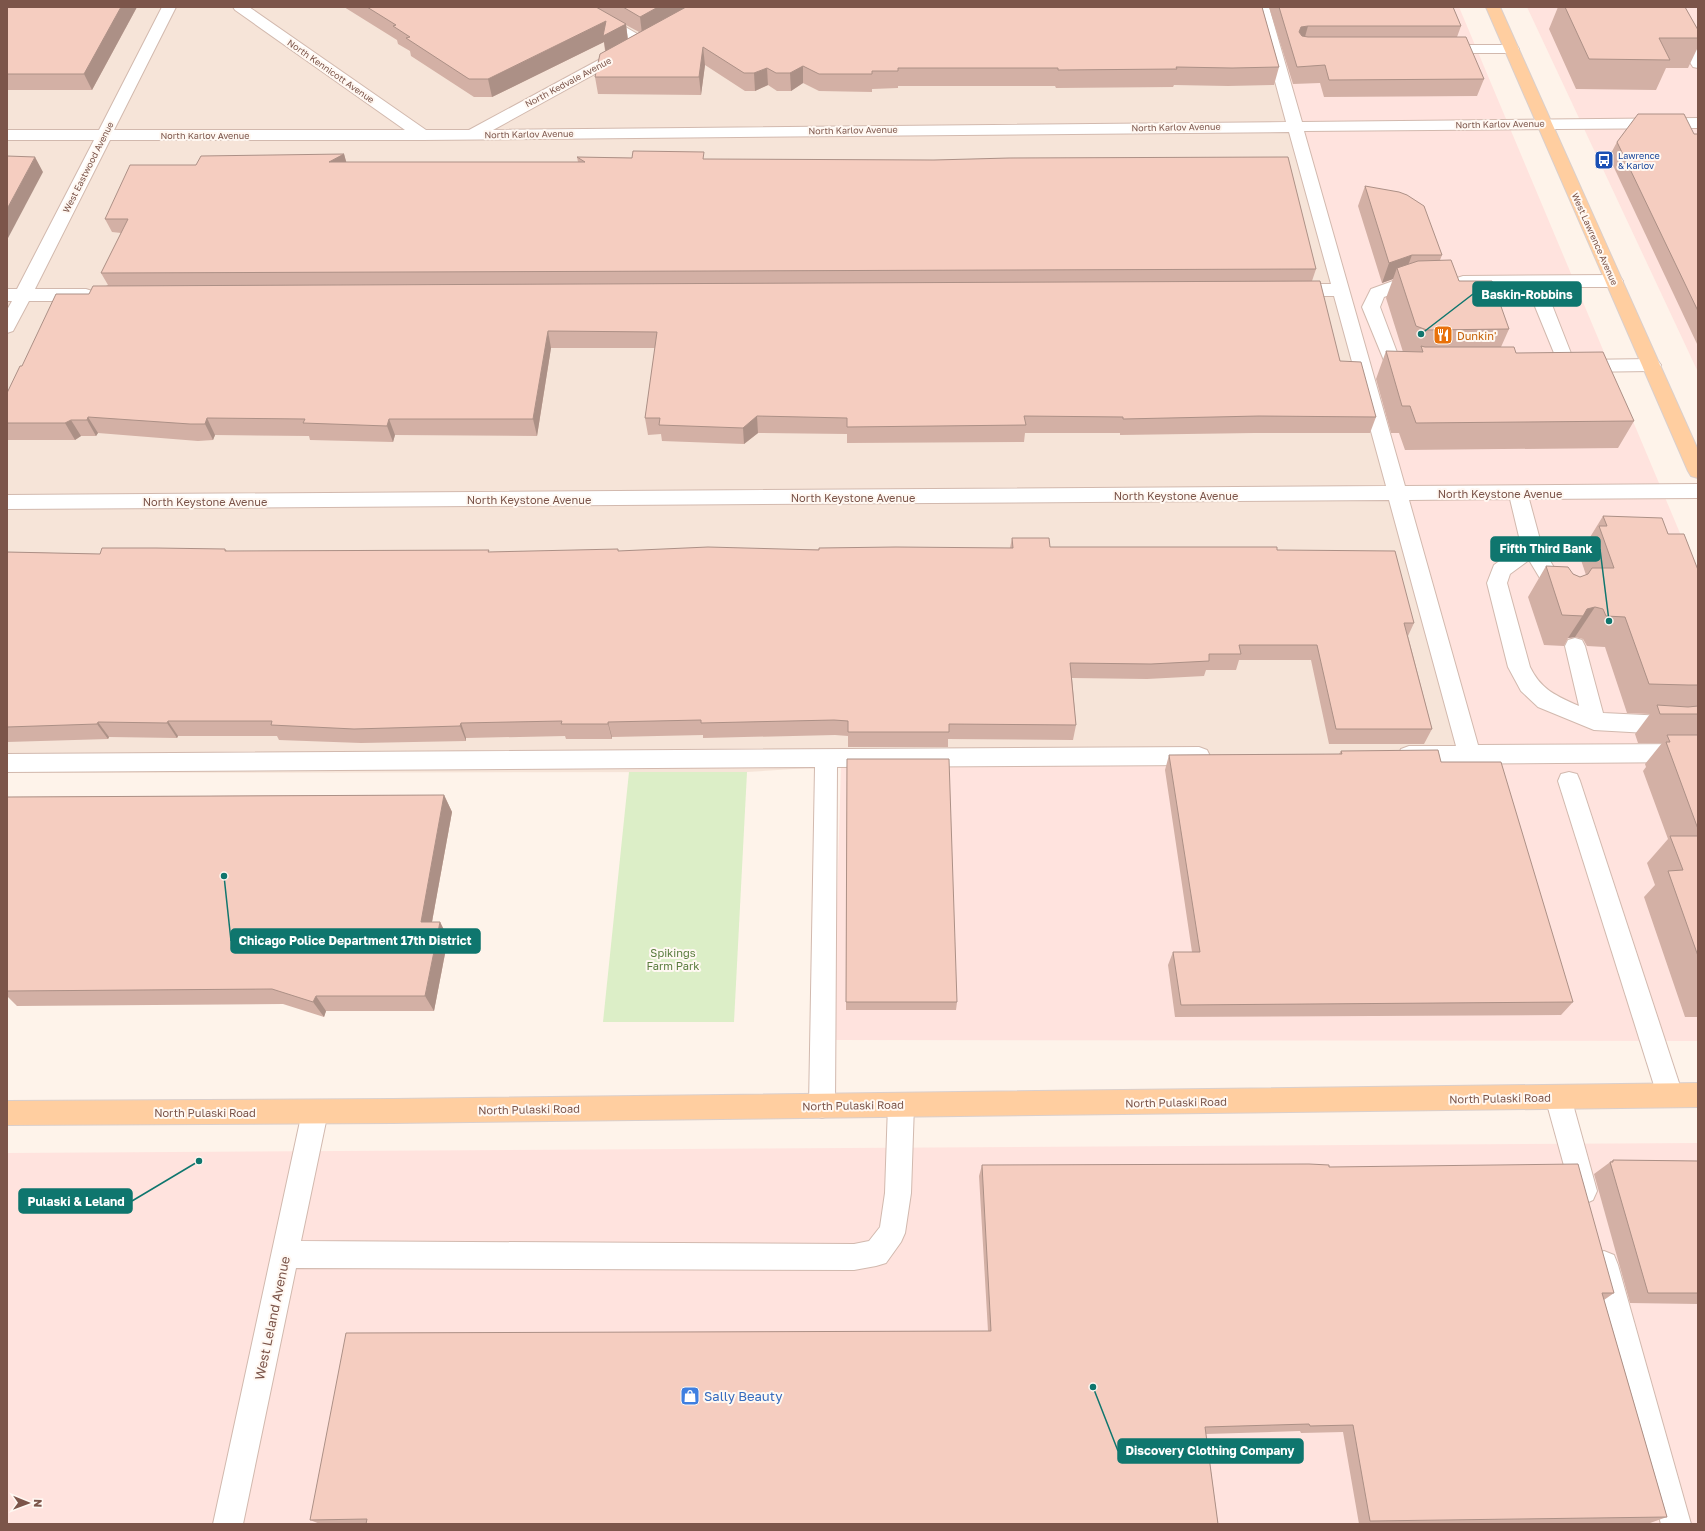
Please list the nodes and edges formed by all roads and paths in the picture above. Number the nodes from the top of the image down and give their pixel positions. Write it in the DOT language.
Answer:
graph roads {
  1 [pos="169,7"];
  2 [pos="240,7"];
  3 [pos="581,7"];
  4 [pos="1262,7"];
  5 [pos="1492,7"];
  6 [pos="1666,7"];
  7 [pos="1426,49"];
  8 [pos="1512,49"];
  9 [pos="1698,64"];
  10 [pos="1698,123"];
  11 [pos="1544,124"];
  12 [pos="1295,126"];
  13 [pos="422,134"];
  14 [pos="472,134"];
  15 [pos="7,135"];
  16 [pos="104,135"];
  17 [pos="1614,281"];
  18 [pos="1534,282"];
  19 [pos="1277,290"];
  20 [pos="1340,290"];
  21 [pos="15,295"];
  22 [pos="98,295"];
  23 [pos="7,328"];
  24 [pos="1652,366"];
  25 [pos="1429,367"];
  26 [pos="1698,471"];
  27 [pos="1698,491"];
  28 [pos="1518,492"];
  29 [pos="1397,493"];
  30 [pos="7,502"];
  31 [pos="1532,548"];
  32 [pos="1562,598"];
  33 [pos="1575,646"];
  34 [pos="1594,721"];
  35 [pos="1698,724"];
  36 [pos="1698,753"];
  37 [pos="1390,755"];
  38 [pos="1470,755"];
  39 [pos="1215,756"];
  40 [pos="826,758"];
  41 [pos="7,763"];
  42 [pos="1569,781"];
  43 [pos="1698,1095"];
  44 [pos="1670,1096"];
  45 [pos="1558,1097"];
  46 [pos="901,1105"];
  47 [pos="822,1106"];
  48 [pos="7,1112"];
  49 [pos="315,1112"];
  50 [pos="285,1254"];
  51 [pos="228,1524"];
  52 [pos="1676,1524"];
  1 -- 16 [label="street, West Eastwood Avenue"];
  2 -- 13 [label="street, North Kennicott Avenue"];
  3 -- 14 [label="street, North Kedvale Avenue"];
  4 -- 12 [label="street"];
  5 -- 8 [label="main road, West Lawrence Avenue"];
  6 -- 9 [label="street"];
  7 -- 8 [label="street"];
  8 -- 11 [label="main road, West Lawrence Avenue"];
  10 -- 11 [label="street, North Karlov Avenue"];
  11 -- 12 [label="street, North Karlov Avenue"];
  11 -- 17 [label="main road, West Lawrence Avenue"];
  12 -- 14 [label="street, North Karlov Avenue"];
  12 -- 20 [label="street"];
  13 -- 14 [label="street, North Karlov Avenue"];
  13 -- 16 [label="street, North Karlov Avenue"];
  15 -- 16 [label="street, North Karlov Avenue"];
  16 -- 21 [label="street, West Eastwood Avenue"];
  17 -- 18 [label="street"];
  17 -- 24 [label="main road, West Lawrence Avenue"];
  18 -- 24 [label="street"];
  18 -- 25 [label="street"];
  19 -- 20 [label="street"];
  20 -- 29 [label="street"];
  21 -- 22 [label="street"];
  21 -- 23 [label="street, West Eastwood Avenue"];
  24 -- 26 [label="main road, West Lawrence Avenue"];
  27 -- 28 [label="street, North Keystone Avenue"];
  28 -- 29 [label="street, North Keystone Avenue"];
  28 -- 31 [label="street"];
  29 -- 30 [label="street, North Keystone Avenue"];
  29 -- 38 [label="street"];
  31 -- 32 [label="street"];
  31 -- 34 [label="street"];
  33 -- 34 [label="street"];
  34 -- 35 [label="street"];
  36 -- 38 [label="street"];
  37 -- 38 [label="street"];
  39 -- 40 [label="street"];
  40 -- 41 [label="street"];
  40 -- 47 [label="street"];
  42 -- 44 [label="street"];
  43 -- 44 [label="main road, North Pulaski Road"];
  44 -- 45 [label="main road, North Pulaski Road"];
  45 -- 46 [label="main road, North Pulaski Road"];
  45 -- 52 [label="street"];
  46 -- 47 [label="main road, North Pulaski Road"];
  46 -- 50 [label="street"];
  47 -- 49 [label="main road, North Pulaski Road"];
  48 -- 49 [label="main road, North Pulaski Road"];
  49 -- 50 [label="street, West Leland Avenue"];
  50 -- 51 [label="street, West Leland Avenue"];
}
